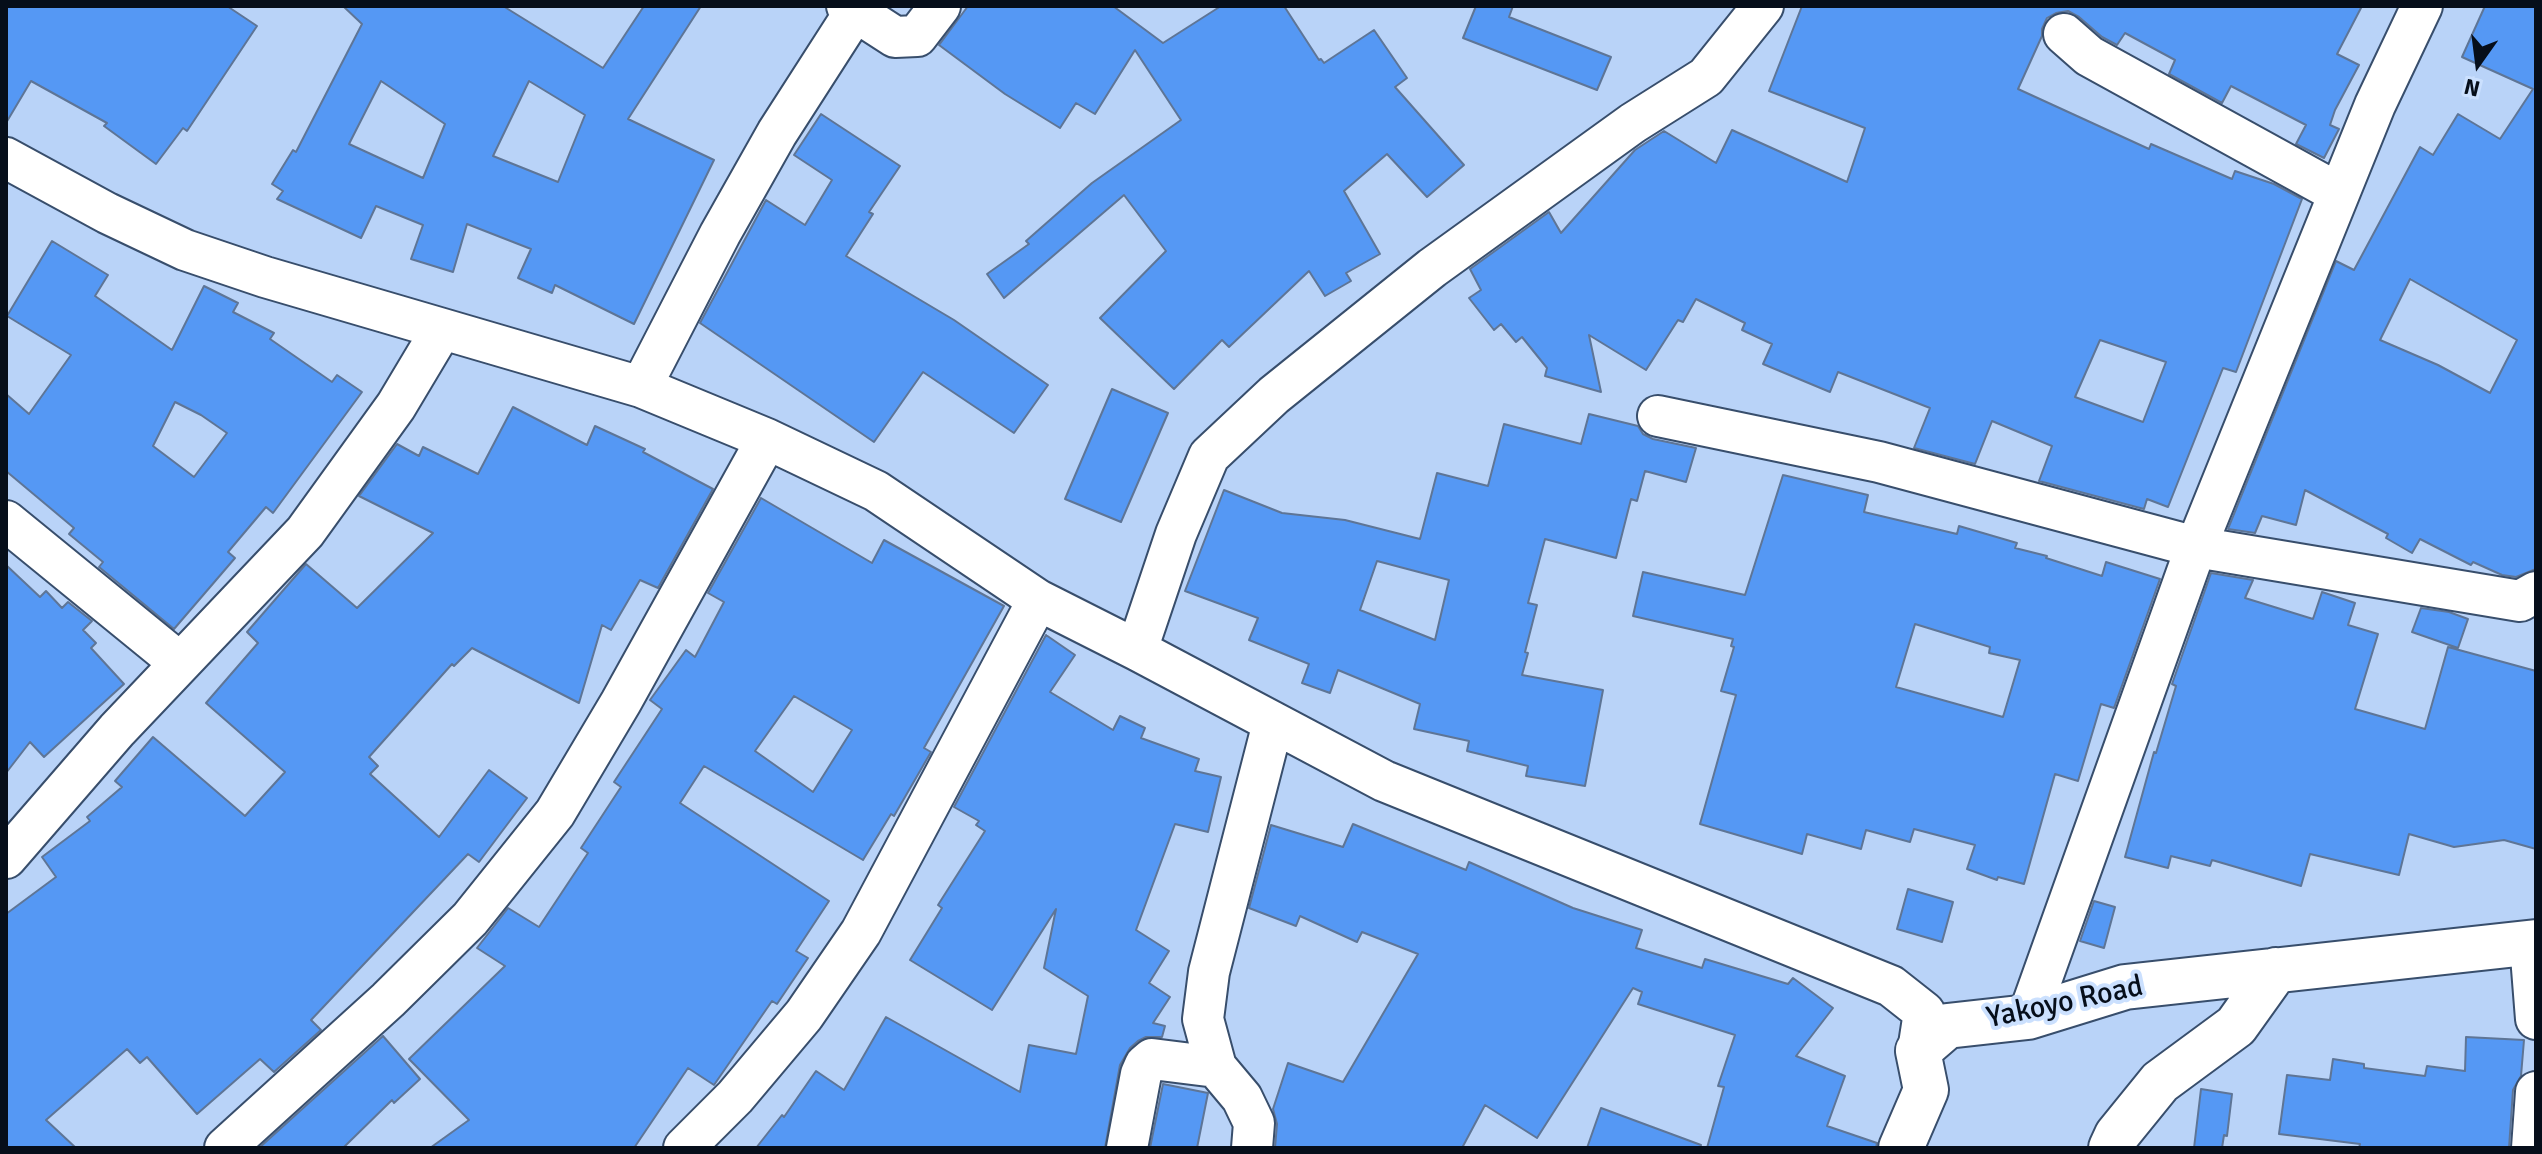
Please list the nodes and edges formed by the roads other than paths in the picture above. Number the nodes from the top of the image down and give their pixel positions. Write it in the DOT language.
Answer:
graph roads {
  1 [pos="940,6"];
  2 [pos="1763,6"];
  3 [pos="2422,6"];
  4 [pos="851,8"];
  5 [pos="2064,34"];
  6 [pos="6,158"];
  7 [pos="2338,193"];
  8 [pos="442,329"];
  9 [pos="641,387"];
  10 [pos="1658,416"];
  11 [pos="767,439"];
  12 [pos="6,521"];
  13 [pos="2196,547"];
  14 [pos="2536,592"];
  15 [pos="1038,600"];
  16 [pos="1137,650"];
  17 [pos="180,663"];
  18 [pos="1273,723"];
  19 [pos="6,858"];
  20 [pos="2533,942"];
  21 [pos="2276,970"];
  22 [pos="2028,1017"];
  23 [pos="2536,1019"];
  24 [pos="1918,1051"];
  25 [pos="1216,1067"];
  26 [pos="2536,1092"];
  27 [pos="225,1148"];
  28 [pos="684,1148"];
  29 [pos="1127,1148"];
  30 [pos="1252,1148"];
  31 [pos="1901,1148"];
  32 [pos="2111,1148"];
  33 [pos="2532,1148"];
  1 -- 4 [label="street"];
  2 -- 16 [label="street"];
  3 -- 7 [label="street"];
  4 -- 9 [label="street"];
  5 -- 7 [label="street"];
  6 -- 8 [label="street"];
  7 -- 13 [label="street"];
  8 -- 9 [label="street"];
  8 -- 17 [label="street"];
  9 -- 11 [label="street"];
  10 -- 13 [label="street"];
  11 -- 15 [label="street"];
  11 -- 27 [label="street"];
  12 -- 17 [label="street"];
  13 -- 14 [label="street"];
  13 -- 22 [label="street"];
  15 -- 16 [label="street"];
  15 -- 28 [label="street"];
  16 -- 18 [label="street"];
  17 -- 19 [label="street"];
  18 -- 24 [label="street"];
  18 -- 25 [label="street"];
  20 -- 21 [label="main road, Yakoyo Road"];
  20 -- 23 [label="street"];
  21 -- 22 [label="main road, Yakoyo Road"];
  21 -- 32 [label="main road"];
  22 -- 24 [label="main road, Yakoyo Road"];
  24 -- 31 [label="main road"];
  25 -- 29 [label="street"];
  25 -- 30 [label="street"];
  26 -- 33 [label="street"];
}
